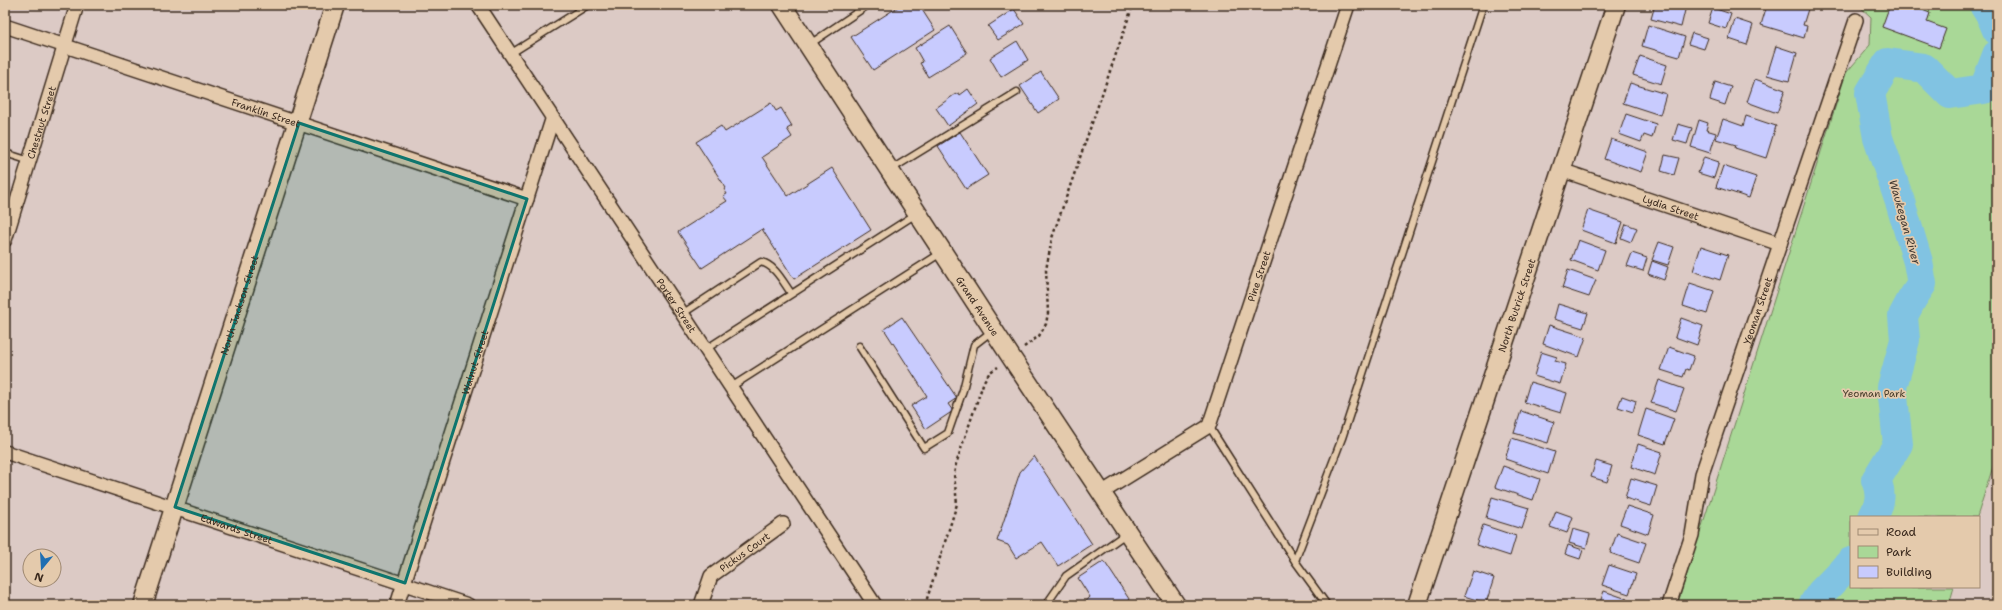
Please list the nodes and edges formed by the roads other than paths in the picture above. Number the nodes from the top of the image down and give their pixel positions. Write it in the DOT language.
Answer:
graph roads {
  1 [pos="77,5"];
  2 [pos="335,5"];
  3 [pos="478,5"];
  4 [pos="588,5"];
  5 [pos="782,5"];
  6 [pos="868,5"];
  7 [pos="1348,5"];
  8 [pos="1483,5"];
  9 [pos="1616,5"];
  10 [pos="1856,20"];
  11 [pos="5,26"];
  12 [pos="808,45"];
  13 [pos="64,46"];
  14 [pos="510,54"];
  15 [pos="1017,92"];
  16 [pos="552,120"];
  17 [pos="298,123"];
  18 [pos="5,153"];
  19 [pos="30,161"];
  20 [pos="890,170"];
  21 [pos="1561,170"];
  22 [pos="527,199"];
  23 [pos="918,214"];
  24 [pos="5,240"];
  25 [pos="1780,244"];
  26 [pos="943,252"];
  27 [pos="791,293"];
  28 [pos="682,314"];
  29 [pos="993,330"];
  30 [pos="859,346"];
  31 [pos="706,349"];
  32 [pos="731,387"];
  33 [pos="1209,426"];
  34 [pos="5,452"];
  35 [pos="1101,493"];
  36 [pos="175,507"];
  37 [pos="783,524"];
  38 [pos="1128,532"];
  39 [pos="1295,561"];
  40 [pos="405,583"];
  41 [pos="143,605"];
  42 [pos="397,605"];
  43 [pos="468,605"];
  44 [pos="700,605"];
  45 [pos="875,605"];
  46 [pos="1046,605"];
  47 [pos="1176,605"];
  48 [pos="1327,605"];
  49 [pos="1417,605"];
  50 [pos="1669,605"];
  1 -- 13 [label="street, Chestnut Street"];
  2 -- 17 [label="street, North Jackson Street"];
  3 -- 14 [label="street, Porter Street"];
  4 -- 14 [label="lane"];
  5 -- 12 [label="street, Grand Avenue"];
  6 -- 12 [label="lane"];
  7 -- 33 [label="street, Pine Street"];
  8 -- 39 [label="lane"];
  9 -- 21 [label="street, North Butrick Street"];
  10 -- 25 [label="street, Yeoman Street"];
  11 -- 13 [label="street, Franklin Street"];
  12 -- 20 [label="street, Grand Avenue"];
  13 -- 17 [label="street, Franklin Street"];
  13 -- 19 [label="street, Chestnut Street"];
  14 -- 16 [label="street, Porter Street"];
  15 -- 20 [label="lane"];
  16 -- 22 [label="street, Walnut Street"];
  16 -- 28 [label="street, Porter Street"];
  17 -- 22 [label="street, Franklin Street"];
  17 -- 36 [label="street, North Jackson Street"];
  18 -- 19 [label="lane"];
  19 -- 24 [label="street, Chestnut Street"];
  20 -- 23 [label="street, Grand Avenue"];
  21 -- 25 [label="street, Lydia Street"];
  21 -- 49 [label="street, North Butrick Street"];
  22 -- 40 [label="street, Walnut Street"];
  23 -- 26 [label="street, Grand Avenue"];
  23 -- 27 [label="lane"];
  25 -- 50 [label="street, Yeoman Street"];
  26 -- 29 [label="street, Grand Avenue"];
  26 -- 32 [label="lane"];
  27 -- 28 [label="lane"];
  27 -- 31 [label="lane"];
  28 -- 31 [label="street, Porter Street"];
  29 -- 30 [label="lane"];
  29 -- 35 [label="street, Grand Avenue"];
  31 -- 32 [label="street, Porter Street"];
  32 -- 45 [label="street, Porter Street"];
  33 -- 35 [label="street"];
  33 -- 39 [label="lane"];
  34 -- 36 [label="street, Edwards Street"];
  35 -- 38 [label="street, Grand Avenue"];
  36 -- 40 [label="street, Edwards Street"];
  36 -- 41 [label="street, North Jackson Street"];
  37 -- 44 [label="street, Pickus Court"];
  38 -- 46 [label="lane"];
  38 -- 47 [label="street, Grand Avenue"];
  39 -- 48 [label="lane"];
  40 -- 42 [label="street, Walnut Street"];
  40 -- 43 [label="street, Edwards Street"];
}
